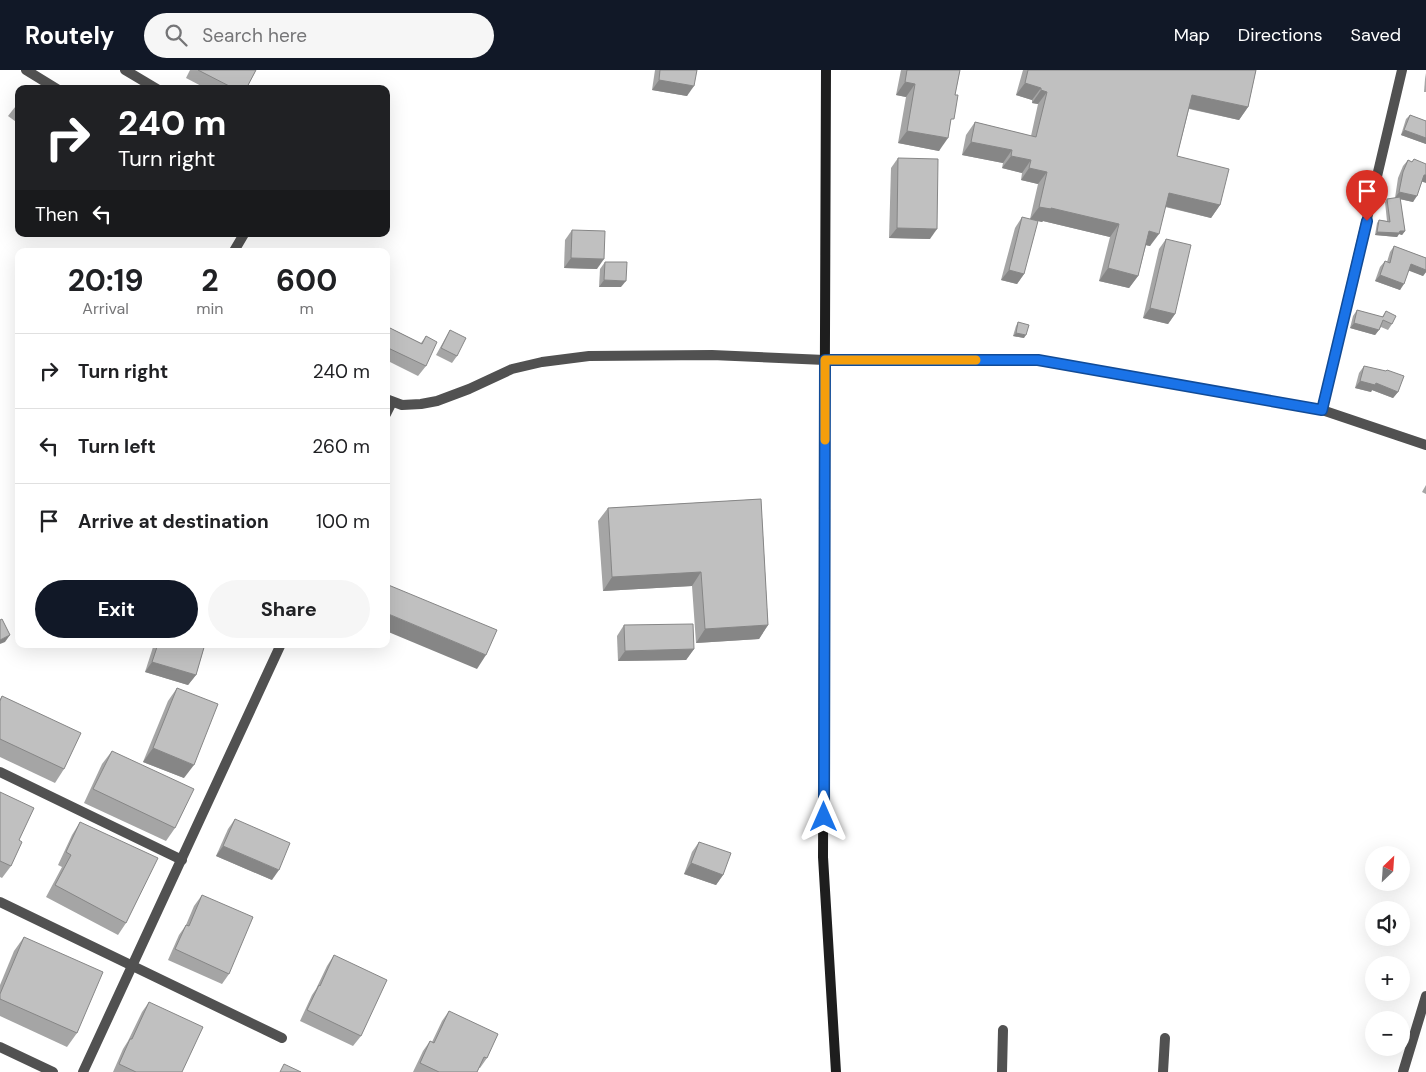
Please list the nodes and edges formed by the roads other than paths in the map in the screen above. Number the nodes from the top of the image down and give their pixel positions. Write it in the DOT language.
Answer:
graph roads {
  1 [pos="26,70"];
  2 [pos="125,70"];
  3 [pos="826,70"];
  4 [pos="1402,70"];
  5 [pos="50,85"];
  6 [pos="150,85"];
  7 [pos="242,237"];
  8 [pos="236,248"];
  9 [pos="825,360"];
  10 [pos="390,400"];
  11 [pos="1322,410"];
  12 [pos="1426,444"];
  13 [pos="279,648"];
  14 [pos="0,772"];
  15 [pos="182,860"];
  16 [pos="0,902"];
  17 [pos="132,966"];
  18 [pos="1426,996"];
  19 [pos="1003,1030"];
  20 [pos="282,1038"];
  21 [pos="1164,1038"];
  22 [pos="0,1047"];
  23 [pos="53,1072"];
  24 [pos="83,1072"];
  25 [pos="836,1072"];
  26 [pos="1002,1072"];
  27 [pos="1163,1072"];
  28 [pos="1403,1072"];
  1 -- 5 [label="street"];
  2 -- 6 [label="street"];
  3 -- 9 [label="main road"];
  4 -- 11 [label="street"];
  7 -- 8 [label="street"];
  9 -- 10 [label="street"];
  9 -- 11 [label="street"];
  9 -- 25 [label="main road"];
  11 -- 12 [label="street"];
  13 -- 15 [label="street"];
  14 -- 15 [label="street"];
  15 -- 17 [label="street"];
  16 -- 17 [label="street"];
  17 -- 20 [label="street"];
  17 -- 24 [label="street"];
  18 -- 28 [label="street"];
  19 -- 26 [label="street"];
  21 -- 27 [label="street"];
  22 -- 23 [label="street"];
}
